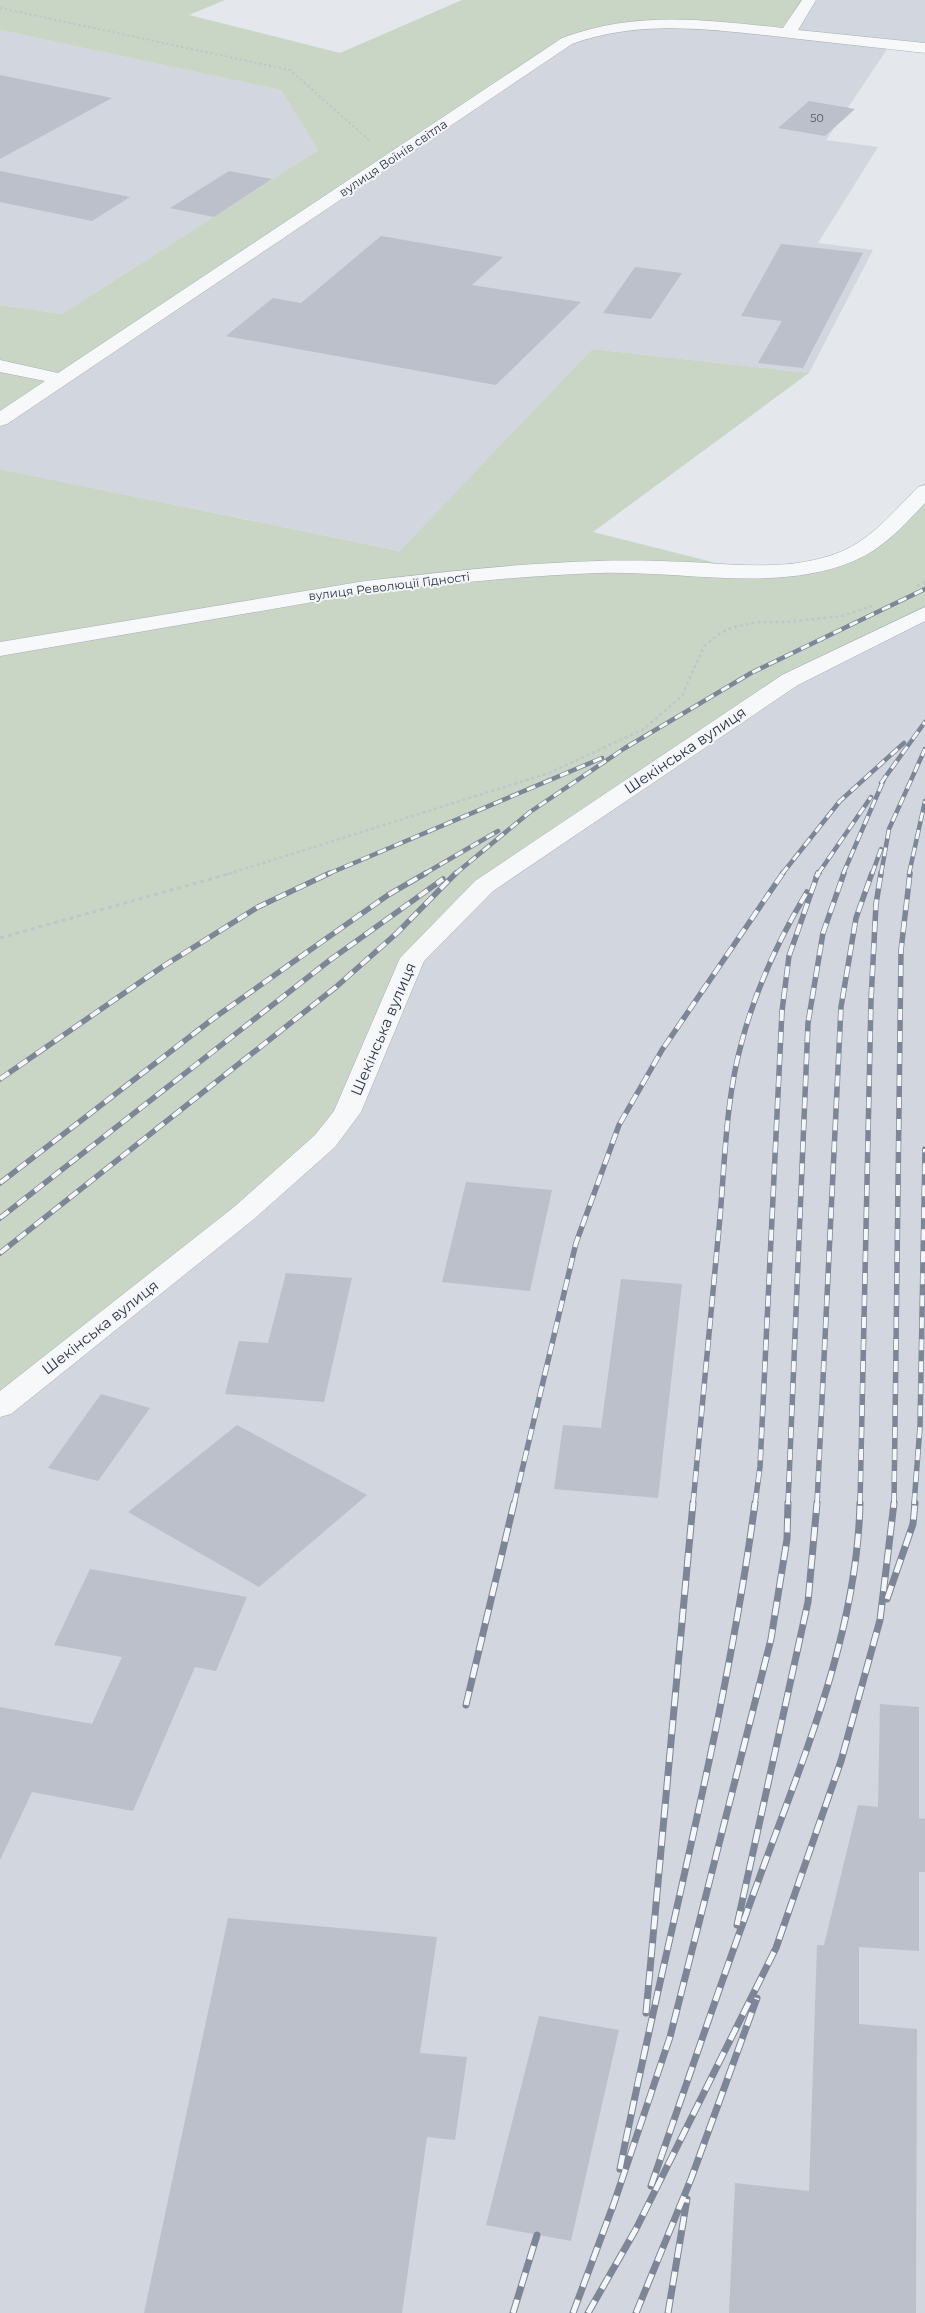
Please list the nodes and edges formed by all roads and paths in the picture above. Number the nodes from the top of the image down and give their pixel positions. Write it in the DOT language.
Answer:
graph roads {
  1 [pos="809,0"];
  2 [pos="0,8"];
  3 [pos="788,33"];
  4 [pos="925,48"];
  5 [pos="391,160"];
  6 [pos="0,366"];
  7 [pos="61,379"];
  8 [pos="0,420"];
  9 [pos="925,491"];
  10 [pos="925,582"];
  11 [pos="910,590"];
  12 [pos="878,604"];
  13 [pos="925,613"];
  14 [pos="0,649"];
  15 [pos="0,938"];
  16 [pos="0,1407"];
  1 -- 3 [label="street"];
  2 -- 5 [label="path"];
  3 -- 4 [label="street, вулиця Воїнів світла"];
  3 -- 5 [label="street, вулиця Воїнів світла"];
  5 -- 7 [label="street, вулиця Воїнів світла"];
  6 -- 7 [label="street"];
  7 -- 8 [label="street, вулиця Воїнів світла"];
  9 -- 14 [label="street, вулиця Революції Гідності"];
  10 -- 11 [label="path"];
  12 -- 15 [label="path"];
  13 -- 16 [label="street, Шекінська вулиця"];
}
